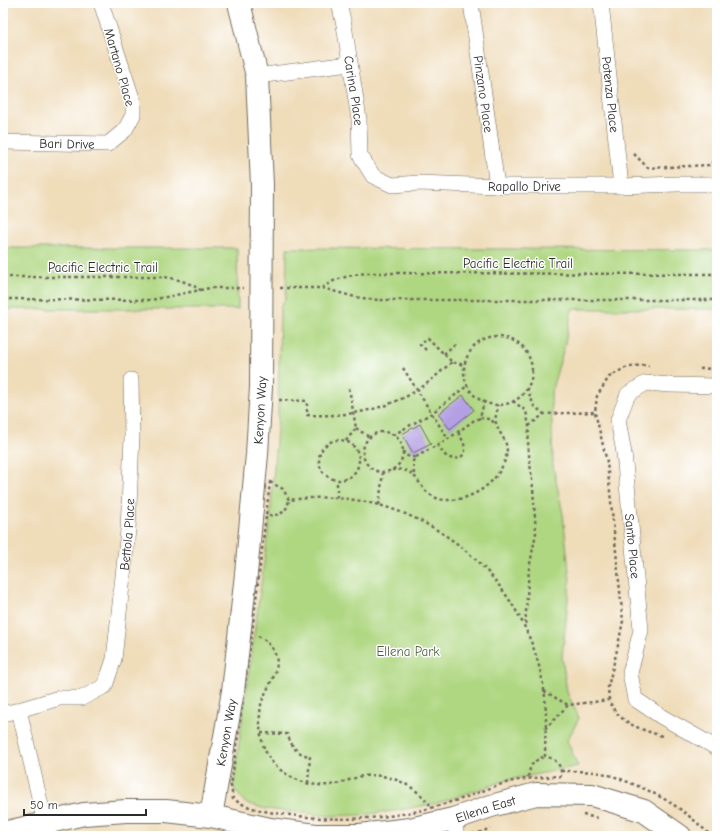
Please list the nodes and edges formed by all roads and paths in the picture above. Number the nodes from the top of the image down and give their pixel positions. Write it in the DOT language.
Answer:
graph roads {
  1 [pos="101,3"];
  2 [pos="239,3"];
  3 [pos="339,3"];
  4 [pos="471,3"];
  5 [pos="601,3"];
  6 [pos="349,64"];
  7 [pos="257,76"];
  8 [pos="126,130"];
  9 [pos="3,142"];
  10 [pos="631,152"];
  11 [pos="717,158"];
  12 [pos="373,176"];
  13 [pos="497,186"];
  14 [pos="621,186"];
  15 [pos="717,186"];
  16 [pos="717,274"];
  17 [pos="3,277"];
  18 [pos="235,288"];
  19 [pos="277,288"];
  20 [pos="322,288"];
  21 [pos="200,290"];
  22 [pos="3,299"];
  23 [pos="717,300"];
  24 [pos="457,342"];
  25 [pos="426,350"];
  26 [pos="444,354"];
  27 [pos="452,362"];
  28 [pos="464,366"];
  29 [pos="403,368"];
  30 [pos="131,380"];
  31 [pos="467,385"];
  32 [pos="717,386"];
  33 [pos="349,388"];
  34 [pos="527,388"];
  35 [pos="416,391"];
  36 [pos="275,400"];
  37 [pos="513,401"];
  38 [pos="484,402"];
  39 [pos="498,405"];
  40 [pos="432,413"];
  41 [pos="353,414"];
  42 [pos="544,414"];
  43 [pos="480,418"];
  44 [pos="495,423"];
  45 [pos="529,426"];
  46 [pos="356,428"];
  47 [pos="458,432"];
  48 [pos="392,435"];
  49 [pos="369,437"];
  50 [pos="448,439"];
  51 [pos="346,441"];
  52 [pos="438,445"];
  53 [pos="402,448"];
  54 [pos="416,457"];
  55 [pos="392,470"];
  56 [pos="383,472"];
  57 [pos="270,475"];
  58 [pos="414,475"];
  59 [pos="337,480"];
  60 [pos="270,482"];
  61 [pos="337,498"];
  62 [pos="289,500"];
  63 [pos="379,505"];
  64 [pos="267,515"];
  65 [pos="525,626"];
  66 [pos="252,633"];
  67 [pos="544,691"];
  68 [pos="609,700"];
  69 [pos="568,705"];
  70 [pos="19,710"];
  71 [pos="3,714"];
  72 [pos="546,729"];
  73 [pos="261,734"];
  74 [pos="664,736"];
  75 [pos="717,748"];
  76 [pos="545,756"];
  77 [pos="528,778"];
  78 [pos="308,783"];
  79 [pos="431,807"];
  80 [pos="582,815"];
  81 [pos="211,816"];
  82 [pos="603,819"];
  83 [pos="45,823"];
  84 [pos="493,826"];
  85 [pos="460,830"];
  86 [pos="3,833"];
  87 [pos="680,836"];
  1 -- 8 [label="street, Martano Place"];
  2 -- 7 [label="street, Kenyon Way"];
  3 -- 6 [label="street, Carina Place"];
  4 -- 13 [label="street, Pinzano Place"];
  5 -- 14 [label="street, Potenza Place"];
  6 -- 7 [label="street"];
  6 -- 12 [label="street, Carina Place"];
  7 -- 81 [label="street, Kenyon Way"];
  8 -- 9 [label="street, Bari Drive"];
  10 -- 11 [label="path"];
  12 -- 13 [label="street, Rapallo Drive"];
  13 -- 14 [label="street, Rapallo Drive"];
  14 -- 15 [label="street, Rapallo Drive"];
  16 -- 20 [label="path, Pacific Electric Trail"];
  17 -- 21 [label="path, Pacific Electric Trail"];
  18 -- 21 [label="path"];
  19 -- 20 [label="path, Pacific Electric Trail"];
  20 -- 23 [label="path, Pacific Electric Trail"];
  21 -- 22 [label="path"];
  24 -- 26 [label="path"];
  25 -- 26 [label="path"];
  26 -- 27 [label="path"];
  27 -- 28 [label="path"];
  27 -- 35 [label="path"];
  28 -- 31 [label="path"];
  28 -- 34 [label="path"];
  29 -- 35 [label="path"];
  30 -- 70 [label="street, Bettola Place"];
  31 -- 38 [label="path"];
  31 -- 40 [label="path"];
  32 -- 75 [label="street, Santo Place"];
  33 -- 41 [label="path"];
  34 -- 37 [label="path"];
  34 -- 42 [label="path"];
  35 -- 40 [label="path"];
  35 -- 41 [label="path"];
  36 -- 41 [label="path"];
  37 -- 39 [label="path"];
  37 -- 45 [label="path"];
  38 -- 39 [label="path"];
  38 -- 43 [label="path"];
  39 -- 44 [label="path"];
  40 -- 48 [label="path"];
  40 -- 50 [label="path"];
  41 -- 46 [label="path"];
  42 -- 45 [label="path"];
  42 -- 68 [label="path"];
  43 -- 44 [label="path"];
  43 -- 47 [label="path"];
  44 -- 58 [label="path"];
  45 -- 65 [label="path"];
  46 -- 49 [label="path"];
  46 -- 51 [label="path"];
  47 -- 50 [label="path"];
  47 -- 52 [label="path"];
  48 -- 49 [label="path"];
  48 -- 53 [label="path"];
  49 -- 56 [label="path"];
  50 -- 52 [label="path"];
  51 -- 59 [label="path"];
  51 -- 59 [label="path"];
  52 -- 54 [label="path"];
  53 -- 54 [label="path"];
  53 -- 55 [label="path"];
  54 -- 58 [label="path"];
  55 -- 56 [label="path"];
  55 -- 58 [label="path"];
  56 -- 63 [label="path"];
  57 -- 60 [label="path"];
  59 -- 61 [label="path"];
  60 -- 62 [label="path"];
  60 -- 64 [label="path"];
  61 -- 62 [label="path"];
  61 -- 63 [label="path"];
  62 -- 64 [label="path"];
  63 -- 65 [label="path"];
  64 -- 66 [label="path"];
  65 -- 67 [label="path"];
  66 -- 73 [label="path"];
  66 -- 79 [label="path"];
  67 -- 69 [label="path"];
  67 -- 72 [label="path"];
  68 -- 69 [label="path"];
  68 -- 74 [label="path"];
  69 -- 72 [label="path"];
  70 -- 71 [label="street"];
  70 -- 83 [label="street"];
  72 -- 76 [label="path"];
  73 -- 78 [label="path"];
  73 -- 78 [label="path"];
  76 -- 77 [label="path"];
  76 -- 77 [label="path"];
  77 -- 79 [label="path"];
  78 -- 79 [label="path"];
  80 -- 82 [label="path"];
  81 -- 83 [label="street, Ellena East"];
  81 -- 85 [label="street, Ellena East"];
  83 -- 86 [label="street, Ellena East"];
  84 -- 85 [label="path"];
  85 -- 87 [label="street, Ellena East"];
}
